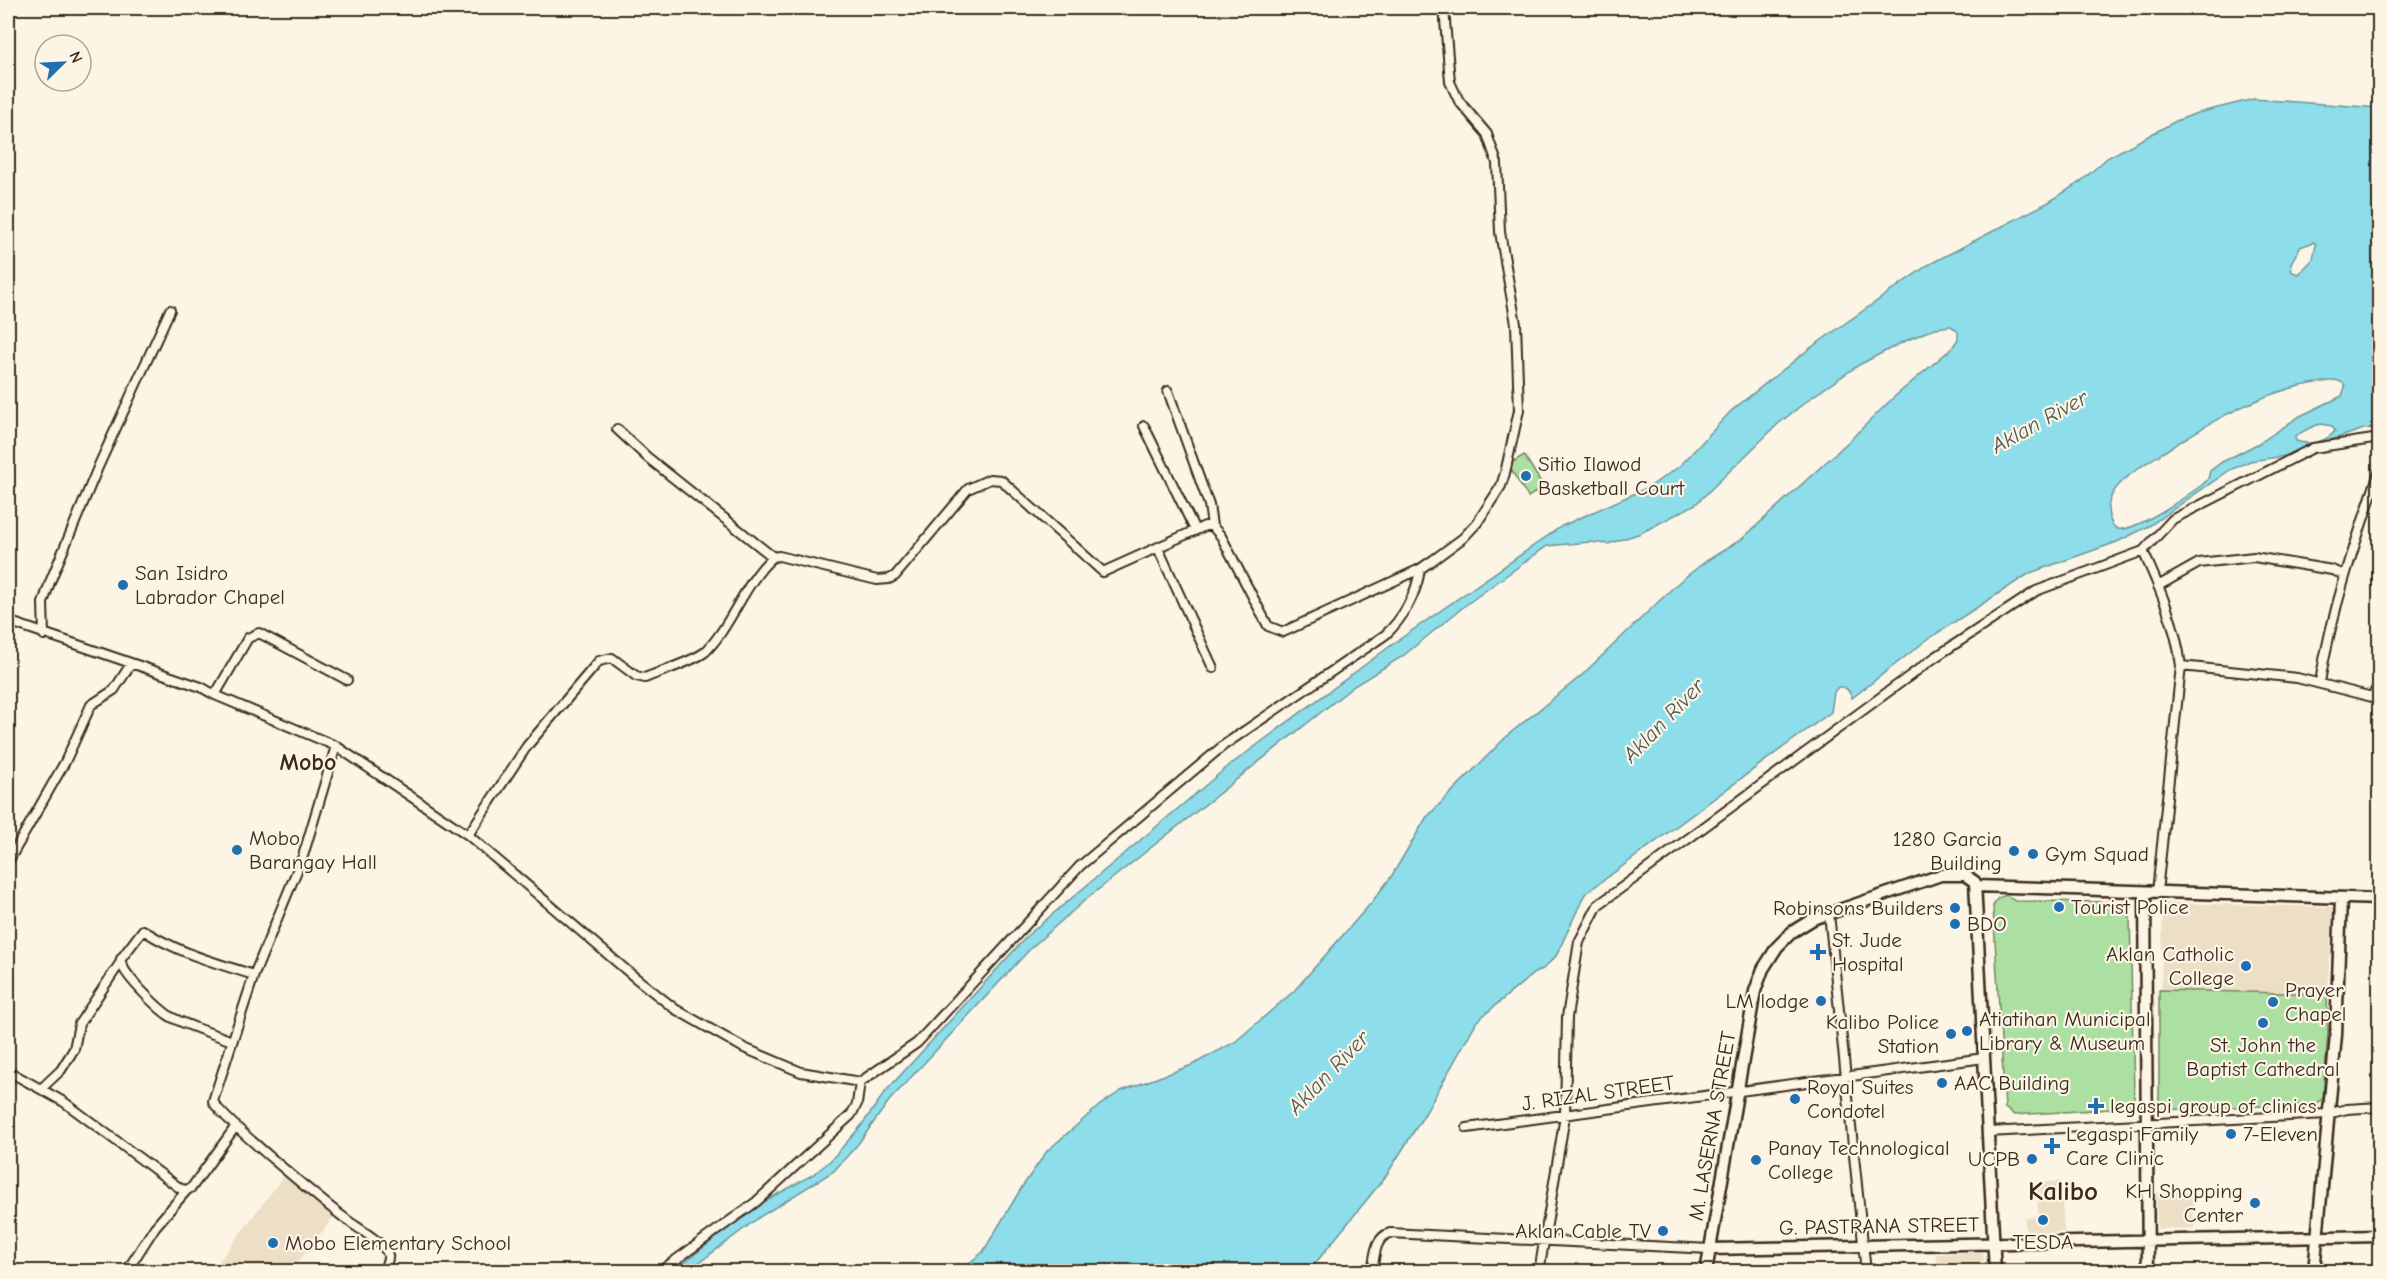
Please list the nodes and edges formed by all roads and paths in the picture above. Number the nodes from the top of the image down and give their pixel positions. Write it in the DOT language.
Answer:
graph roads {
  1 [pos="1444,8"];
  2 [pos="170,310"];
  3 [pos="1168,391"];
  4 [pos="1144,426"];
  5 [pos="617,429"];
  6 [pos="2379,438"];
  7 [pos="2379,470"];
  8 [pos="1212,526"];
  9 [pos="1195,530"];
  10 [pos="1158,548"];
  11 [pos="2143,551"];
  12 [pos="773,557"];
  13 [pos="1420,569"];
  14 [pos="2345,575"];
  15 [pos="2158,586"];
  16 [pos="8,621"];
  17 [pos="44,635"];
  18 [pos="131,664"];
  19 [pos="2181,666"];
  20 [pos="1214,668"];
  21 [pos="347,680"];
  22 [pos="2320,682"];
  23 [pos="2379,682"];
  24 [pos="215,695"];
  25 [pos="2376,698"];
  26 [pos="336,746"];
  27 [pos="468,835"];
  28 [pos="8,862"];
  29 [pos="1975,884"];
  30 [pos="2145,892"];
  31 [pos="2157,892"];
  32 [pos="2341,898"];
  33 [pos="2379,900"];
  34 [pos="1829,913"];
  35 [pos="120,963"];
  36 [pos="254,975"];
  37 [pos="232,1041"];
  38 [pos="1984,1058"];
  39 [pos="8,1071"];
  40 [pos="1846,1077"];
  41 [pos="860,1082"];
  42 [pos="42,1088"];
  43 [pos="1738,1092"];
  44 [pos="2379,1107"];
  45 [pos="2327,1114"];
  46 [pos="1565,1116"];
  47 [pos="2147,1123"];
  48 [pos="236,1126"];
  49 [pos="1467,1128"];
  50 [pos="1988,1132"];
  51 [pos="188,1190"];
  52 [pos="2379,1236"];
  53 [pos="2317,1237"];
  54 [pos="2148,1240"];
  55 [pos="1545,1241"];
  56 [pos="1993,1243"];
  57 [pos="1863,1246"];
  58 [pos="1710,1249"];
  59 [pos="130,1266"];
  60 [pos="381,1272"];
  61 [pos="659,1272"];
  62 [pos="1372,1272"];
  63 [pos="1539,1272"];
  64 [pos="1706,1272"];
  65 [pos="1866,1272"];
  66 [pos="1995,1272"];
  67 [pos="2148,1272"];
  68 [pos="2314,1272"];
  1 -- 13 [label="street"];
  2 -- 17 [label="street"];
  3 -- 8 [label="street"];
  4 -- 9 [label="street"];
  5 -- 12 [label="street"];
  6 -- 11 [label="street"];
  7 -- 14 [label="street"];
  8 -- 9 [label="street"];
  8 -- 13 [label="street"];
  9 -- 10 [label="street"];
  10 -- 12 [label="street"];
  10 -- 20 [label="street"];
  11 -- 15 [label="street"];
  11 -- 46 [label="street"];
  12 -- 27 [label="street"];
  13 -- 41 [label="street"];
  14 -- 15 [label="street"];
  14 -- 22 [label="street"];
  15 -- 19 [label="street"];
  16 -- 17 [label="street"];
  17 -- 18 [label="street"];
  18 -- 24 [label="street"];
  18 -- 28 [label="street"];
  19 -- 22 [label="street"];
  19 -- 31 [label="street"];
  21 -- 24 [label="street"];
  22 -- 25 [label="street"];
  23 -- 25 [label="street"];
  24 -- 26 [label="street"];
  26 -- 27 [label="street"];
  26 -- 36 [label="street"];
  27 -- 41 [label="street"];
  29 -- 30 [label="street, M. LASERNA STREET"];
  29 -- 34 [label="street, M. LASERNA STREET"];
  29 -- 38 [label="street"];
  30 -- 31 [label="street, M. LASERNA STREET"];
  30 -- 47 [label="street"];
  31 -- 32 [label="street, M. LASERNA STREET"];
  32 -- 33 [label="street, M. LASERNA STREET"];
  32 -- 45 [label="street"];
  34 -- 40 [label="street"];
  34 -- 43 [label="street, M. LASERNA STREET"];
  35 -- 36 [label="street"];
  35 -- 37 [label="street"];
  35 -- 42 [label="street"];
  36 -- 37 [label="street"];
  37 -- 48 [label="street"];
  38 -- 40 [label="street, J. RIZAL STREET"];
  38 -- 50 [label="street"];
  39 -- 42 [label="street"];
  40 -- 43 [label="street, J. RIZAL STREET"];
  40 -- 57 [label="street"];
  41 -- 61 [label="street"];
  42 -- 51 [label="street"];
  43 -- 46 [label="street, J. RIZAL STREET"];
  43 -- 58 [label="street, M. LASERNA STREET"];
  44 -- 45 [label="street"];
  45 -- 47 [label="street"];
  45 -- 53 [label="street"];
  46 -- 49 [label="street, J. RIZAL STREET"];
  46 -- 55 [label="street"];
  47 -- 50 [label="street"];
  47 -- 54 [label="street"];
  48 -- 51 [label="street"];
  48 -- 60 [label="street"];
  50 -- 56 [label="street"];
  51 -- 59 [label="street"];
  52 -- 53 [label="street, G. PASTRANA STREET"];
  53 -- 54 [label="street, G. PASTRANA STREET"];
  53 -- 68 [label="street"];
  54 -- 56 [label="street, G. PASTRANA STREET"];
  54 -- 67 [label="street"];
  55 -- 58 [label="street, G. PASTRANA STREET"];
  55 -- 62 [label="street, G. PASTRANA STREET"];
  55 -- 63 [label="street"];
  56 -- 57 [label="street, G. PASTRANA STREET"];
  56 -- 66 [label="street"];
  57 -- 58 [label="street, G. PASTRANA STREET"];
  57 -- 65 [label="street"];
  58 -- 64 [label="street, M. LASERNA STREET"];
}
